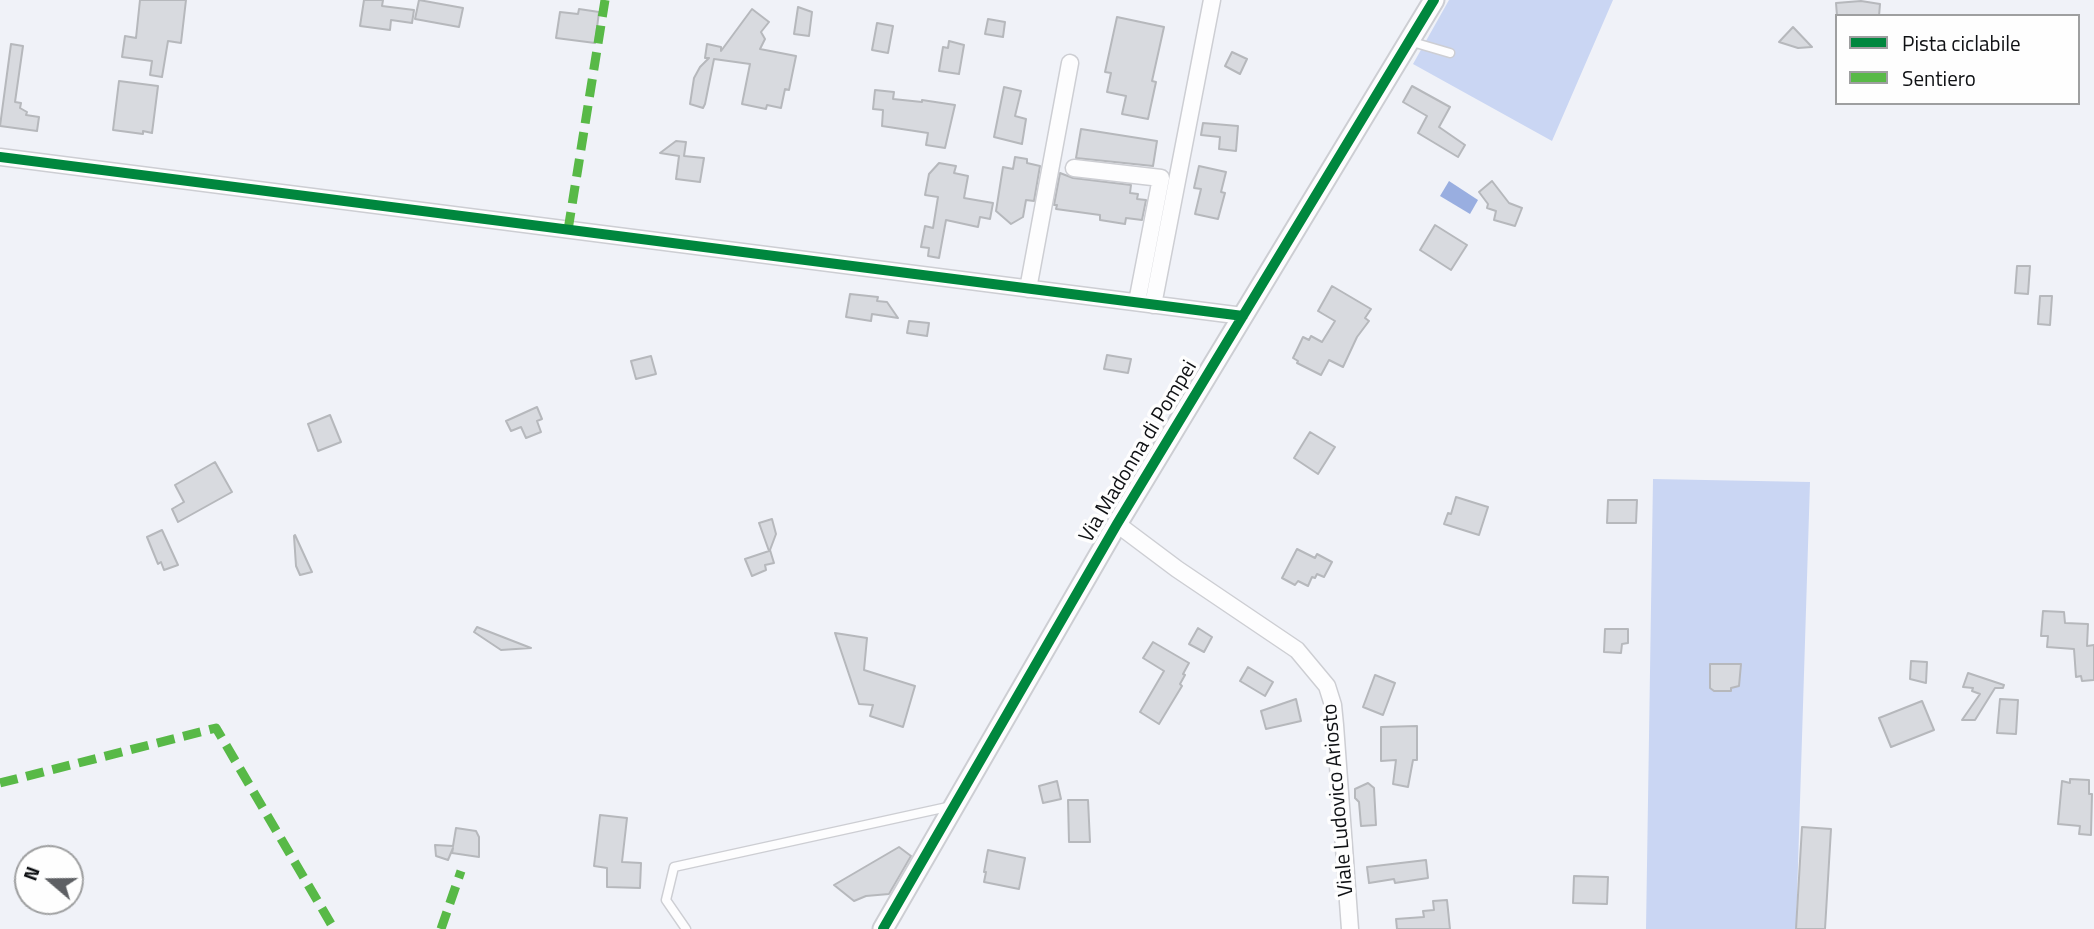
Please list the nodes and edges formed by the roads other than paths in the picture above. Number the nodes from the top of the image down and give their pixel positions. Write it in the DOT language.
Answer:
graph roads {
  1 [pos="1212,0"];
  2 [pos="1434,0"];
  3 [pos="1409,41"];
  4 [pos="1450,53"];
  5 [pos="1070,63"];
  6 [pos="0,157"];
  7 [pos="1074,168"];
  8 [pos="1028,289"];
  9 [pos="1145,303"];
  10 [pos="1243,316"];
  11 [pos="1117,524"];
  12 [pos="955,806"];
  13 [pos="686,929"];
  14 [pos="883,929"];
  15 [pos="1350,929"];
  1 -- 9 [label="street"];
  2 -- 3 [label="street, Via Madonna di Pompei"];
  3 -- 4 [label="lane"];
  3 -- 10 [label="street, Via Madonna di Pompei"];
  5 -- 8 [label="street"];
  6 -- 8 [label="street"];
  7 -- 9 [label="street"];
  8 -- 9 [label="street"];
  9 -- 10 [label="street"];
  10 -- 11 [label="street, Via Madonna di Pompei"];
  11 -- 12 [label="street, Via Madonna di Pompei"];
  11 -- 15 [label="street, Viale Ludovico Ariosto"];
  12 -- 13 [label="lane"];
  12 -- 14 [label="street, Via Madonna di Pompei"];
}
